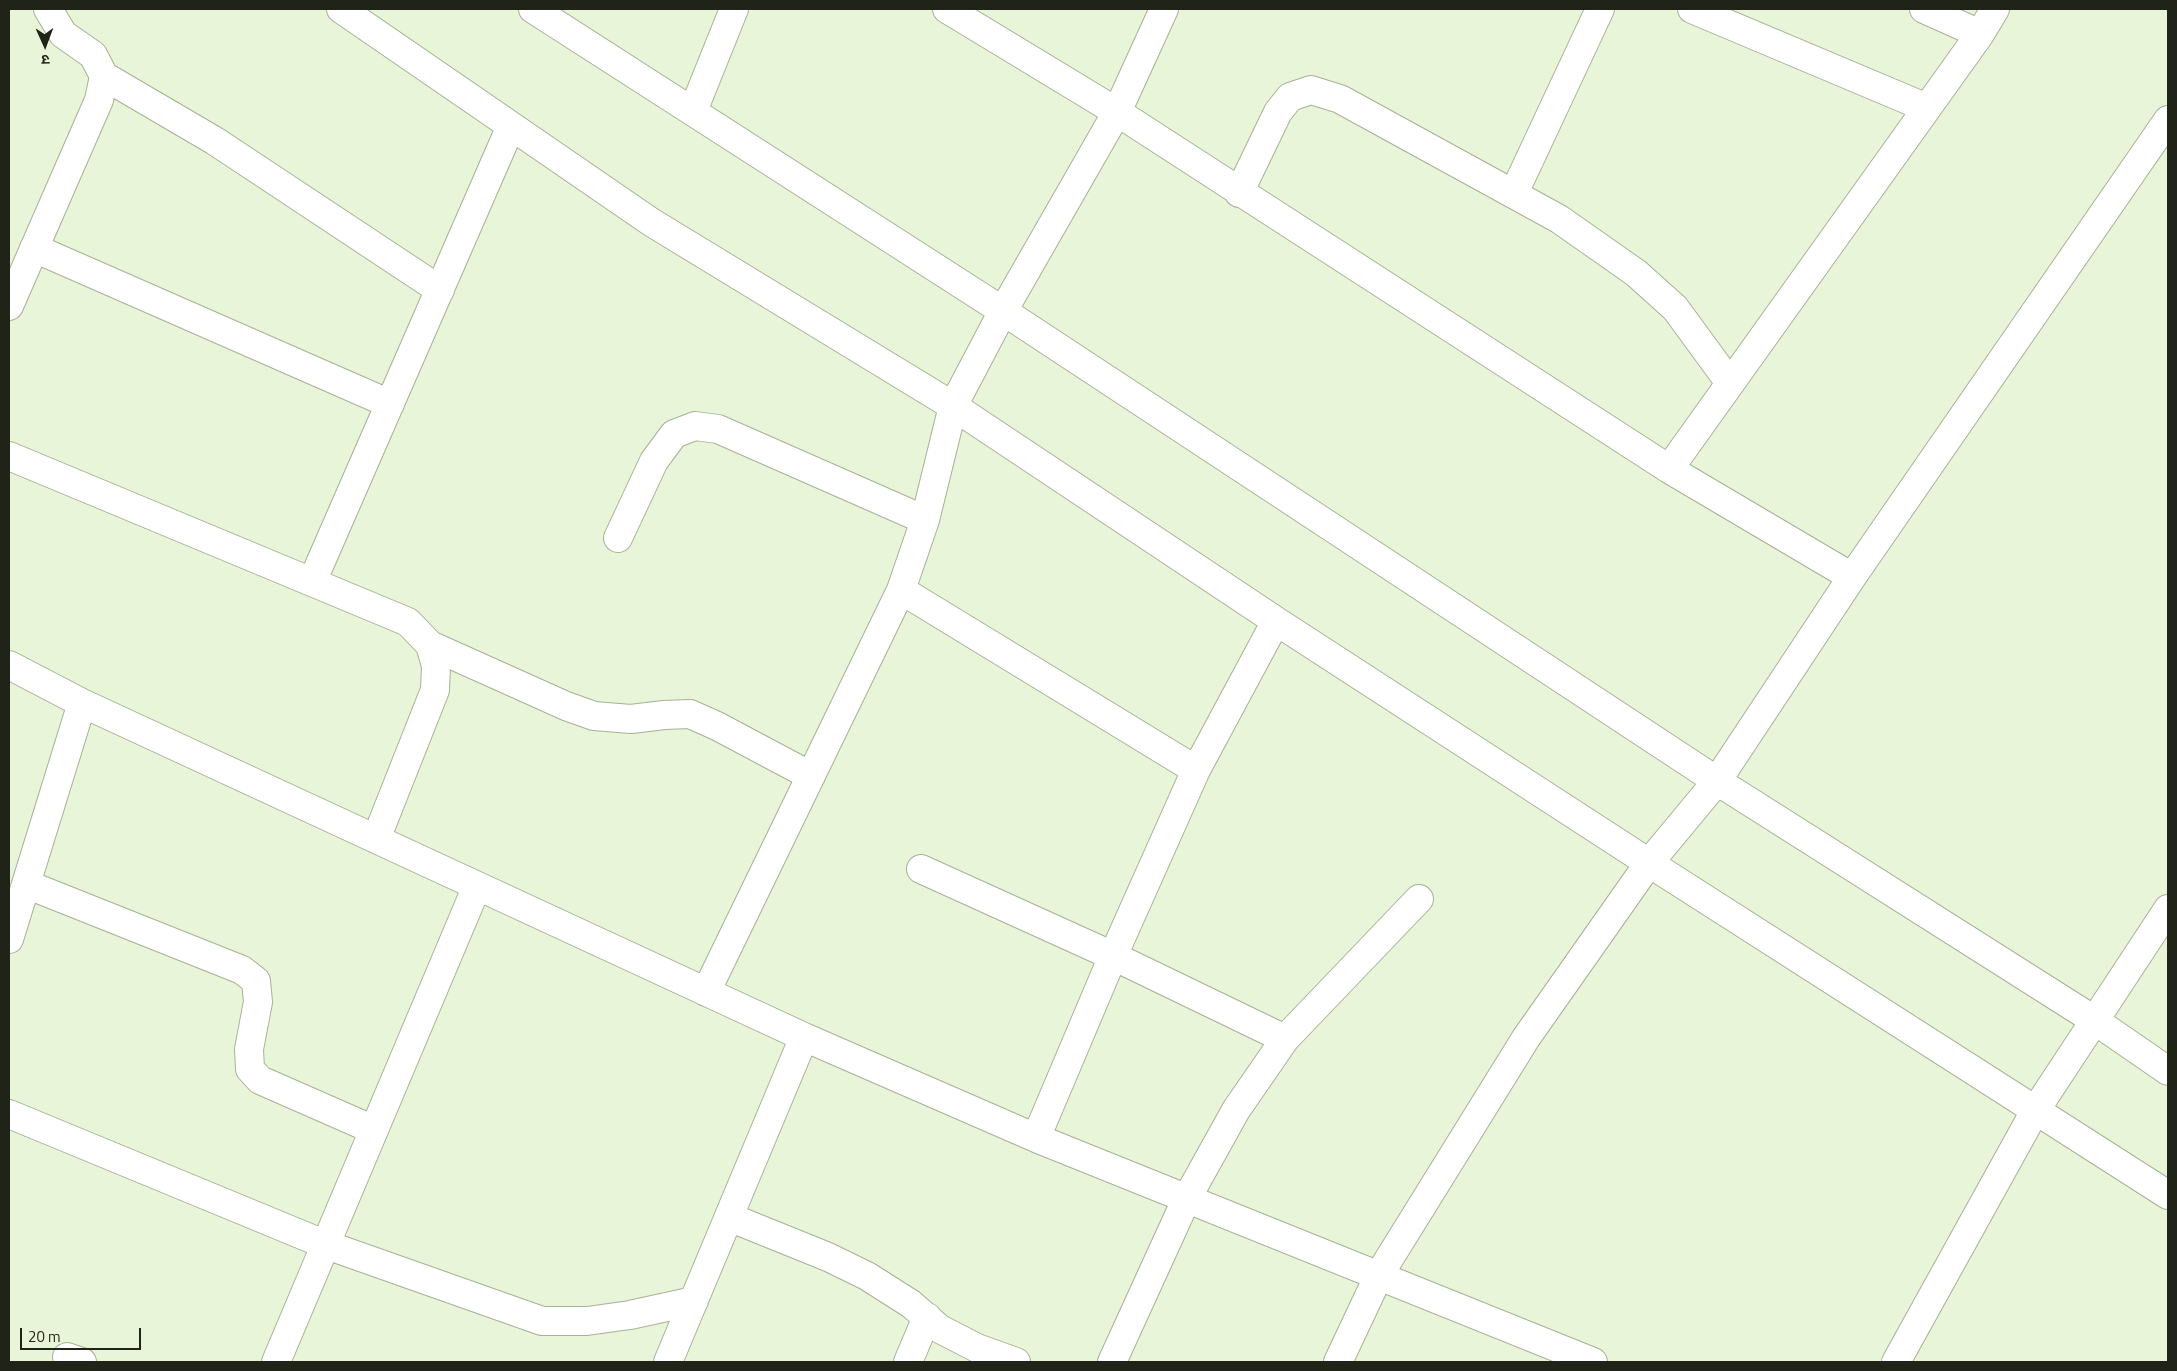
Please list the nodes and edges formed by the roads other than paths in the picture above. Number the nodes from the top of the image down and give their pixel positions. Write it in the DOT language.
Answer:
graph roads {
  1 [pos="48,9"];
  2 [pos="340,9"];
  3 [pos="533,9"];
  4 [pos="734,9"];
  5 [pos="947,9"];
  6 [pos="1164,9"];
  7 [pos="1600,9"];
  8 [pos="1692,9"];
  9 [pos="1924,9"];
  10 [pos="1995,9"];
  11 [pos="1980,34"];
  12 [pos="104,76"];
  13 [pos="1927,108"];
  14 [pos="693,111"];
  15 [pos="1117,112"];
  16 [pos="2168,120"];
  17 [pos="511,126"];
  18 [pos="1239,193"];
  19 [pos="1514,193"];
  20 [pos="34,248"];
  21 [pos="440,290"];
  22 [pos="9,306"];
  23 [pos="1003,311"];
  24 [pos="1730,383"];
  25 [pos="390,404"];
  26 [pos="953,406"];
  27 [pos="9,456"];
  28 [pos="1669,468"];
  29 [pos="925,520"];
  30 [pos="618,538"];
  31 [pos="1852,577"];
  32 [pos="312,582"];
  33 [pos="901,590"];
  34 [pos="1276,621"];
  35 [pos="430,645"];
  36 [pos="9,664"];
  37 [pos="82,703"];
  38 [pos="1196,770"];
  39 [pos="811,776"];
  40 [pos="1717,781"];
  41 [pos="376,839"];
  42 [pos="1649,863"];
  43 [pos="921,869"];
  44 [pos="26,884"];
  45 [pos="477,886"];
  46 [pos="1419,899"];
  47 [pos="2168,909"];
  48 [pos="9,939"];
  49 [pos="1113,956"];
  50 [pos="706,992"];
  51 [pos="2094,1020"];
  52 [pos="804,1037"];
  53 [pos="1285,1039"];
  54 [pos="2168,1071"];
  55 [pos="2035,1111"];
  56 [pos="9,1114"];
  57 [pos="374,1130"];
  58 [pos="1036,1138"];
  59 [pos="2168,1195"];
  60 [pos="1186,1200"];
  61 [pos="729,1217"];
  62 [pos="324,1244"];
  63 [pos="1379,1275"];
  64 [pos="694,1300"];
  65 [pos="927,1317"];
  66 [pos="276,1362"];
  67 [pos="668,1362"];
  68 [pos="908,1362"];
  69 [pos="1016,1362"];
  70 [pos="1112,1362"];
  71 [pos="1338,1362"];
  72 [pos="1593,1362"];
  73 [pos="1896,1362"];
  1 -- 12 [label="street"];
  2 -- 17 [label="street"];
  3 -- 14 [label="street"];
  4 -- 14 [label="street"];
  5 -- 15 [label="street"];
  6 -- 15 [label="street"];
  7 -- 19 [label="street"];
  8 -- 13 [label="street"];
  9 -- 11 [label="street"];
  10 -- 11 [label="street"];
  11 -- 13 [label="street"];
  12 -- 20 [label="street"];
  12 -- 21 [label="street"];
  13 -- 24 [label="street"];
  14 -- 23 [label="street"];
  15 -- 18 [label="street"];
  15 -- 23 [label="street"];
  16 -- 31 [label="street"];
  17 -- 21 [label="street"];
  17 -- 26 [label="street"];
  18 -- 19 [label="street"];
  18 -- 28 [label="street"];
  19 -- 24 [label="street"];
  20 -- 22 [label="street"];
  20 -- 25 [label="street"];
  21 -- 25 [label="street"];
  23 -- 26 [label="street"];
  23 -- 40 [label="street"];
  24 -- 28 [label="street"];
  25 -- 32 [label="street"];
  26 -- 29 [label="street"];
  26 -- 34 [label="street"];
  27 -- 32 [label="street"];
  28 -- 31 [label="street"];
  29 -- 30 [label="street"];
  29 -- 33 [label="street"];
  31 -- 40 [label="street"];
  32 -- 35 [label="street"];
  33 -- 38 [label="street"];
  33 -- 39 [label="street"];
  34 -- 38 [label="street"];
  34 -- 42 [label="street"];
  35 -- 39 [label="street"];
  35 -- 41 [label="street"];
  36 -- 37 [label="street"];
  37 -- 41 [label="street"];
  37 -- 44 [label="street"];
  38 -- 49 [label="street"];
  39 -- 50 [label="street"];
  40 -- 42 [label="street"];
  40 -- 51 [label="street"];
  41 -- 45 [label="street"];
  42 -- 55 [label="street"];
  42 -- 63 [label="street"];
  43 -- 49 [label="street"];
  44 -- 48 [label="street"];
  44 -- 57 [label="street"];
  45 -- 50 [label="street"];
  45 -- 57 [label="street"];
  46 -- 53 [label="street"];
  47 -- 51 [label="street"];
  49 -- 53 [label="street"];
  49 -- 58 [label="street"];
  50 -- 52 [label="street"];
  51 -- 54 [label="street"];
  51 -- 55 [label="street"];
  52 -- 58 [label="street"];
  52 -- 61 [label="street"];
  53 -- 60 [label="street"];
  55 -- 59 [label="street"];
  55 -- 73 [label="street"];
  56 -- 62 [label="street"];
  57 -- 62 [label="street"];
  58 -- 60 [label="street"];
  60 -- 63 [label="street"];
  60 -- 70 [label="street"];
  61 -- 64 [label="street"];
  61 -- 65 [label="street"];
  62 -- 64 [label="street"];
  62 -- 66 [label="street"];
  63 -- 71 [label="street"];
  63 -- 72 [label="street"];
  64 -- 67 [label="street"];
  65 -- 68 [label="street"];
  65 -- 69 [label="street"];
}
